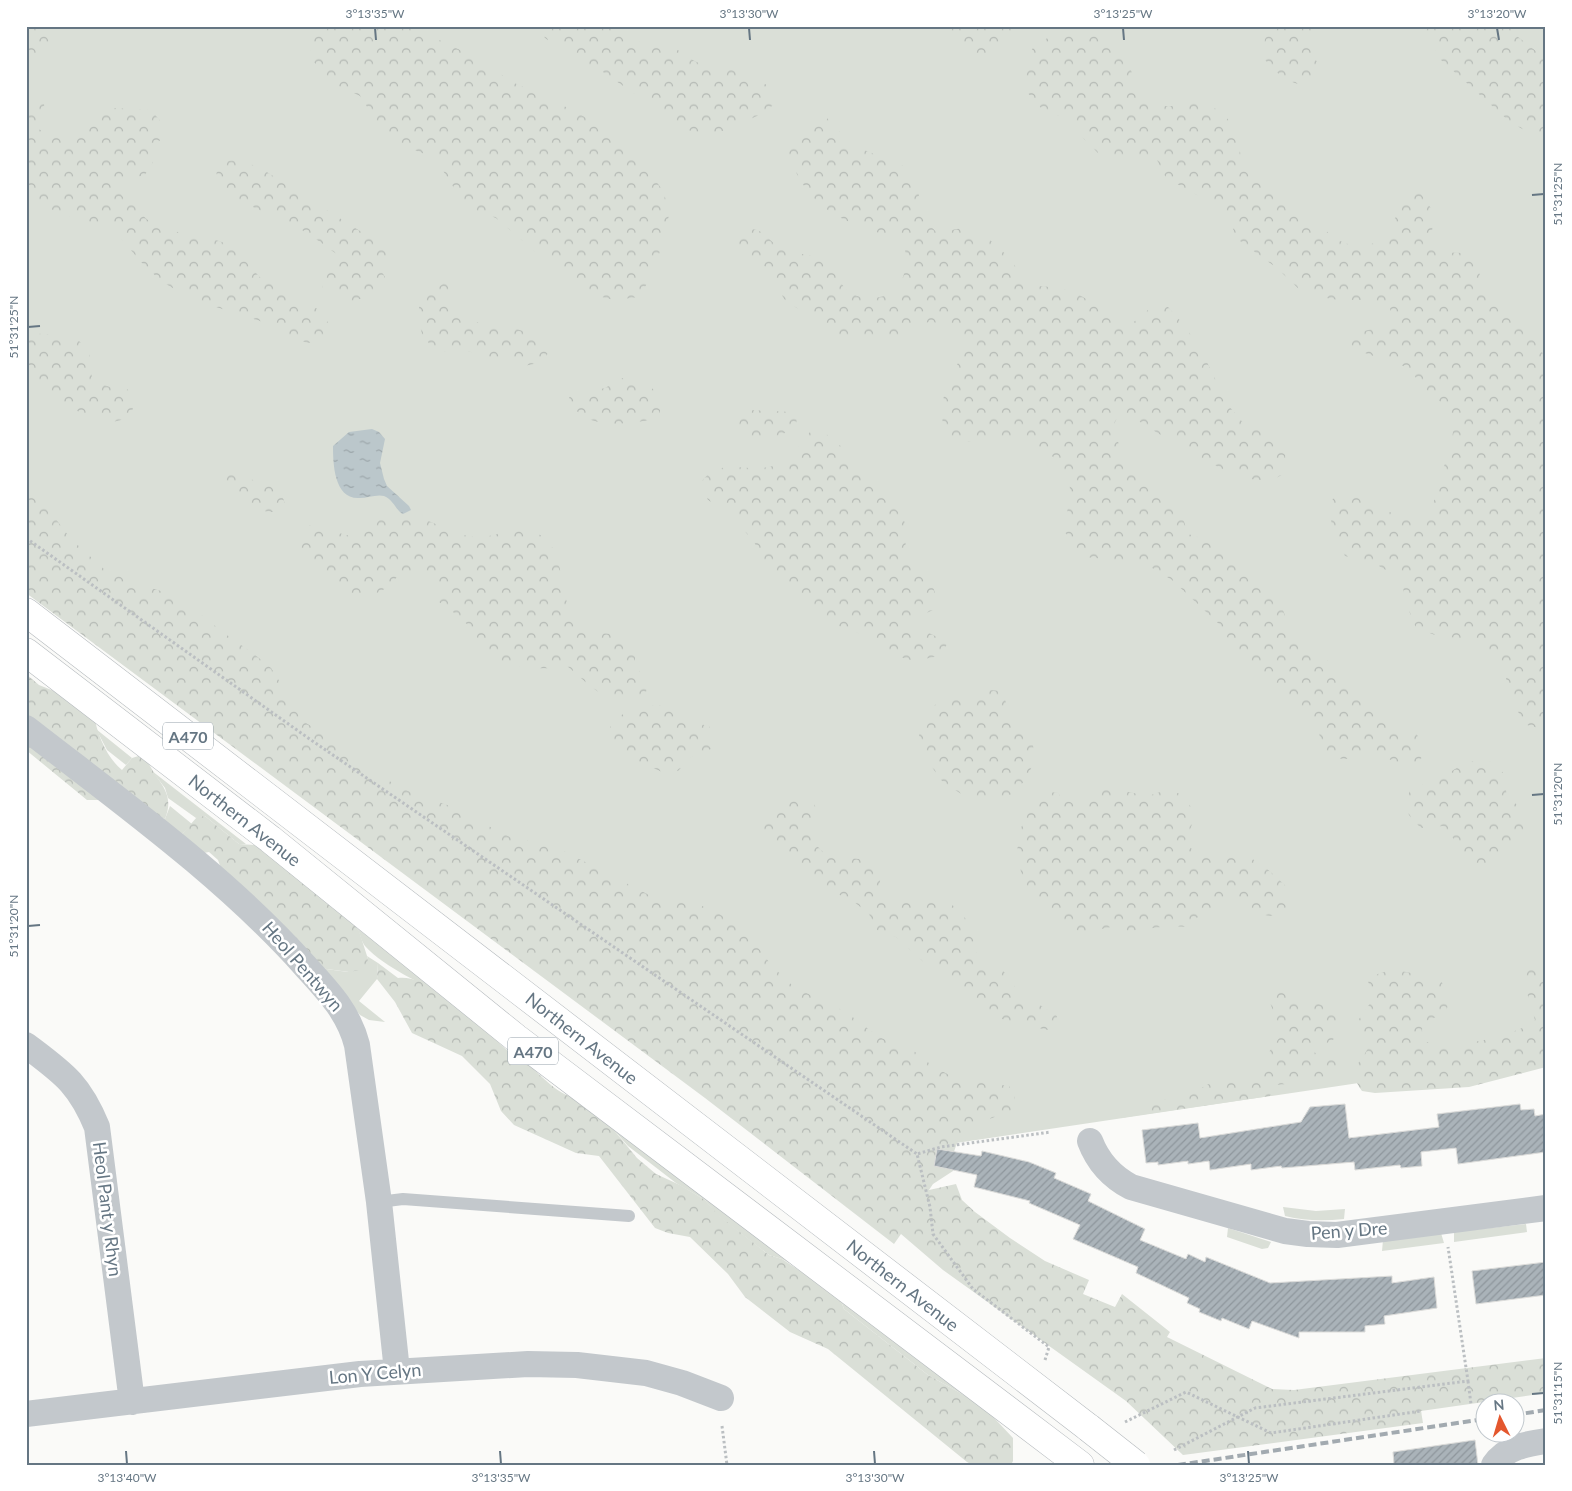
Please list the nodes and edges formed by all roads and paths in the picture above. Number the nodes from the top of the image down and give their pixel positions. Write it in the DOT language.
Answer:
graph roads {
  1 [pos="26,538"];
  2 [pos="26,612"];
  3 [pos="26,652"];
  4 [pos="26,728"];
  5 [pos="26,1045"];
  6 [pos="1051,1132"];
  7 [pos="1090,1141"];
  8 [pos="917,1154"];
  9 [pos="379,1202"];
  10 [pos="1546,1208"];
  11 [pos="630,1216"];
  12 [pos="1448,1246"];
  13 [pos="1044,1363"];
  14 [pos="397,1371"];
  15 [pos="1468,1381"];
  16 [pos="721,1398"];
  17 [pos="132,1402"];
  18 [pos="1471,1404"];
  19 [pos="1421,1411"];
  20 [pos="26,1414"];
  21 [pos="1237,1418"];
  22 [pos="1123,1423"];
  23 [pos="722,1426"];
  24 [pos="1546,1441"];
  25 [pos="1174,1450"];
  26 [pos="728,1465"];
  27 [pos="1080,1465"];
  28 [pos="1136,1465"];
  29 [pos="1494,1465"];
  1 -- 8 [label="path"];
  2 -- 28 [label="highway, Northern Avenue / A470, bridge"];
  3 -- 27 [label="highway, Northern Avenue / A470"];
  4 -- 9 [label="street, Heol Pentwyn"];
  5 -- 17 [label="street, Heol Pant y Rhyn"];
  6 -- 8 [label="path"];
  7 -- 10 [label="street, Pen y Dre"];
  8 -- 13 [label="path"];
  9 -- 11 [label="lane"];
  9 -- 14 [label="street, Heol Pentwyn"];
  12 -- 15 [label="path"];
  14 -- 16 [label="street, Lon Y Celyn"];
  14 -- 17 [label="street, Lon Y Celyn"];
  15 -- 18 [label="path"];
  15 -- 21 [label="path"];
  17 -- 20 [label="street, Lon Y Celyn"];
  19 -- 21 [label="path"];
  21 -- 22 [label="path"];
  21 -- 25 [label="path"];
  23 -- 26 [label="path"];
  24 -- 29 [label="street"];
}
